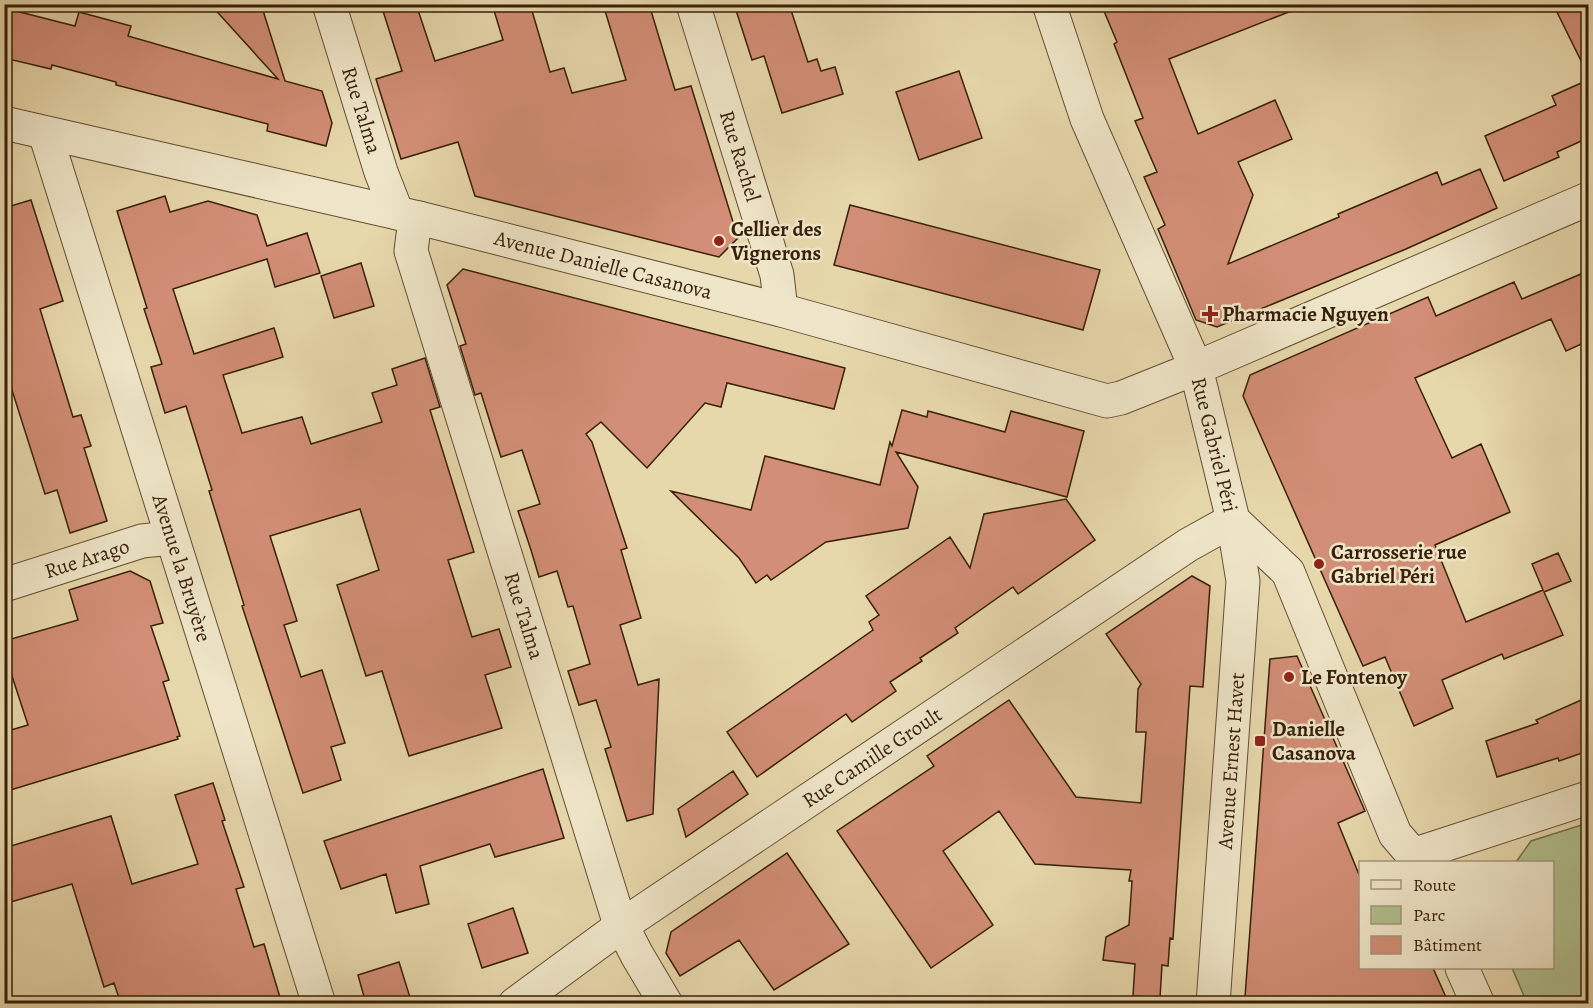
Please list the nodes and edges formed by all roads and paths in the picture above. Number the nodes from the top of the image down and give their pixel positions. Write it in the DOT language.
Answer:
graph roads {
  1 [pos="329,4"];
  2 [pos="693,4"];
  3 [pos="1049,4"];
  4 [pos="4,123"];
  5 [pos="45,133"];
  6 [pos="1588,199"];
  7 [pos="408,216"];
  8 [pos="781,310"];
  9 [pos="1196,368"];
  10 [pos="1233,519"];
  11 [pos="171,538"];
  12 [pos="4,585"];
  13 [pos="1588,798"];
  14 [pos="1415,859"];
  15 [pos="621,926"];
  16 [pos="1462,969"];
  17 [pos="319,1004"];
  18 [pos="515,1004"];
  19 [pos="666,1004"];
  20 [pos="1213,1004"];
  21 [pos="1478,1004"];
  1 -- 7 [label="street, Rue Talma"];
  2 -- 8 [label="street, Rue Rachel"];
  3 -- 9 [label="street, Rue Gabriel Péri"];
  4 -- 5 [label="street, Avenue Danielle Casanova"];
  5 -- 7 [label="street, Avenue Danielle Casanova"];
  5 -- 11 [label="street, Avenue la Bruyère"];
  6 -- 9 [label="street, Avenue Danielle Casanova"];
  7 -- 8 [label="street, Avenue Danielle Casanova"];
  7 -- 15 [label="street, Rue Talma"];
  8 -- 9 [label="street, Avenue Danielle Casanova"];
  9 -- 10 [label="street, Rue Gabriel Péri"];
  10 -- 14 [label="street, Rue Gabriel Péri"];
  10 -- 15 [label="street, Rue Camille Groult"];
  10 -- 20 [label="street, Avenue Ernest Havet"];
  11 -- 12 [label="street, Rue Arago"];
  11 -- 17 [label="street, Avenue la Bruyère"];
  13 -- 14 [label="street"];
  15 -- 18 [label="street, Rue Camille Groult"];
  15 -- 19 [label="street, Rue Talma"];
  16 -- 21 [label="street"];
}
